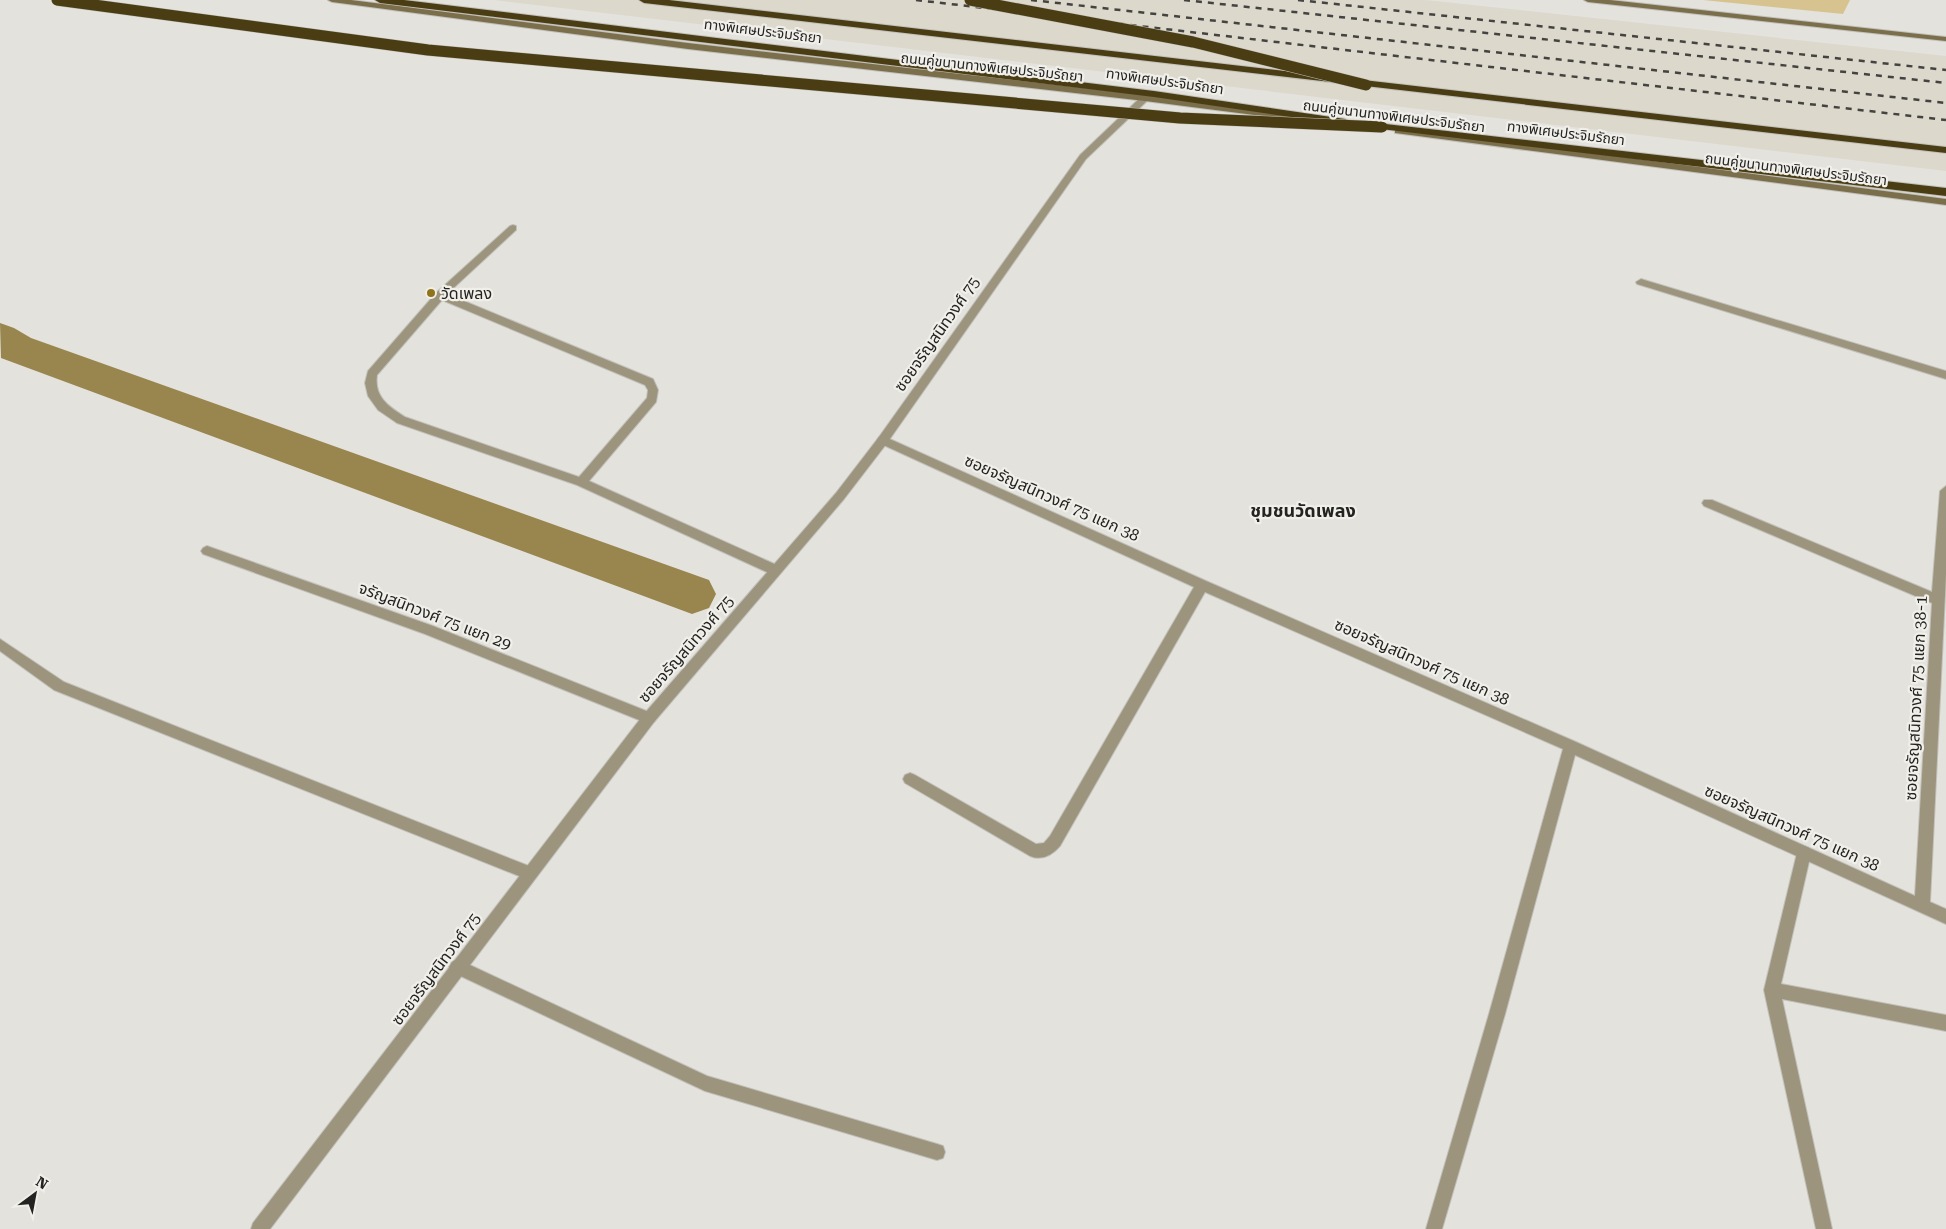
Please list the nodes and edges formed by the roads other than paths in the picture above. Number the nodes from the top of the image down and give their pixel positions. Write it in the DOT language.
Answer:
graph roads {
  1 [pos="57,0"];
  2 [pos="332,0"];
  3 [pos="380,0"];
  4 [pos="644,0"];
  5 [pos="970,0"];
  6 [pos="1588,0"];
  7 [pos="1946,39"];
  8 [pos="1366,85"];
  9 [pos="1145,98"];
  10 [pos="1382,127"];
  11 [pos="1946,150"];
  12 [pos="1946,192"];
  13 [pos="1946,202"];
  14 [pos="514,228"];
  15 [pos="1642,282"];
  16 [pos="440,295"];
  17 [pos="1946,375"];
  18 [pos="883,440"];
  19 [pos="581,482"];
  20 [pos="1946,492"];
  21 [pos="1708,503"];
  22 [pos="207,550"];
  23 [pos="775,570"];
  24 [pos="1202,585"];
  25 [pos="1938,600"];
  26 [pos="0,644"];
  27 [pos="649,718"];
  28 [pos="1571,746"];
  29 [pos="910,779"];
  30 [pos="1804,853"];
  31 [pos="529,873"];
  32 [pos="1922,906"];
  33 [pos="1946,916"];
  34 [pos="457,967"];
  35 [pos="1772,990"];
  36 [pos="1946,1023"];
  37 [pos="937,1152"];
  38 [pos="259,1229"];
  39 [pos="1434,1229"];
  40 [pos="1824,1229"];
  1 -- 10 [label="highway, bridge"];
  2 -- 9 [label="main road, ถนนคู่ขนานทางพิเศษประจิมรัถยา"];
  3 -- 10 [label="highway, ทางพิเศษประจิมรัถยา, bridge"];
  4 -- 8 [label="highway, ทางพิเศษประจิมรัถยา, bridge"];
  5 -- 8 [label="highway, bridge"];
  6 -- 7 [label="main road"];
  8 -- 11 [label="highway, ทางพิเศษประจิมรัถยา"];
  9 -- 13 [label="main road, ถนนคู่ขนานทางพิเศษประจิมรัถยา"];
  9 -- 18 [label="street, ซอยจรัญสนิทวงศ์ 75"];
  10 -- 12 [label="highway, ทางพิเศษประจิมรัถยา"];
  14 -- 16 [label="street"];
  15 -- 17 [label="street"];
  16 -- 19 [label="street"];
  16 -- 19 [label="street"];
  18 -- 23 [label="street, ซอยจรัญสนิทวงศ์ 75"];
  18 -- 24 [label="street, ซอยจรัญสนิทวงศ์ 75 แยก 38"];
  19 -- 23 [label="street"];
  20 -- 25 [label="street, ซอยจรัญสนิทวงศ์ 75 แยก 38-1"];
  21 -- 25 [label="street"];
  22 -- 27 [label="street, จรัญสนิทวงศ์ 75 แยก 29"];
  23 -- 27 [label="street, ซอยจรัญสนิทวงศ์ 75"];
  24 -- 28 [label="street, ซอยจรัญสนิทวงศ์ 75 แยก 38"];
  24 -- 29 [label="street"];
  25 -- 32 [label="street, ซอยจรัญสนิทวงศ์ 75 แยก 38-1"];
  26 -- 31 [label="street"];
  27 -- 31 [label="street, ซอยจรัญสนิทวงศ์ 75"];
  28 -- 30 [label="street, ซอยจรัญสนิทวงศ์ 75 แยก 38"];
  28 -- 39 [label="street"];
  30 -- 32 [label="street, ซอยจรัญสนิทวงศ์ 75 แยก 38"];
  30 -- 35 [label="street"];
  31 -- 34 [label="street, ซอยจรัญสนิทวงศ์ 75"];
  32 -- 33 [label="street, ซอยจรัญสนิทวงศ์ 75 แยก 38"];
  34 -- 37 [label="street"];
  34 -- 38 [label="street, ซอยจรัญสนิทวงศ์ 75"];
  35 -- 36 [label="street"];
  35 -- 40 [label="street"];
}
